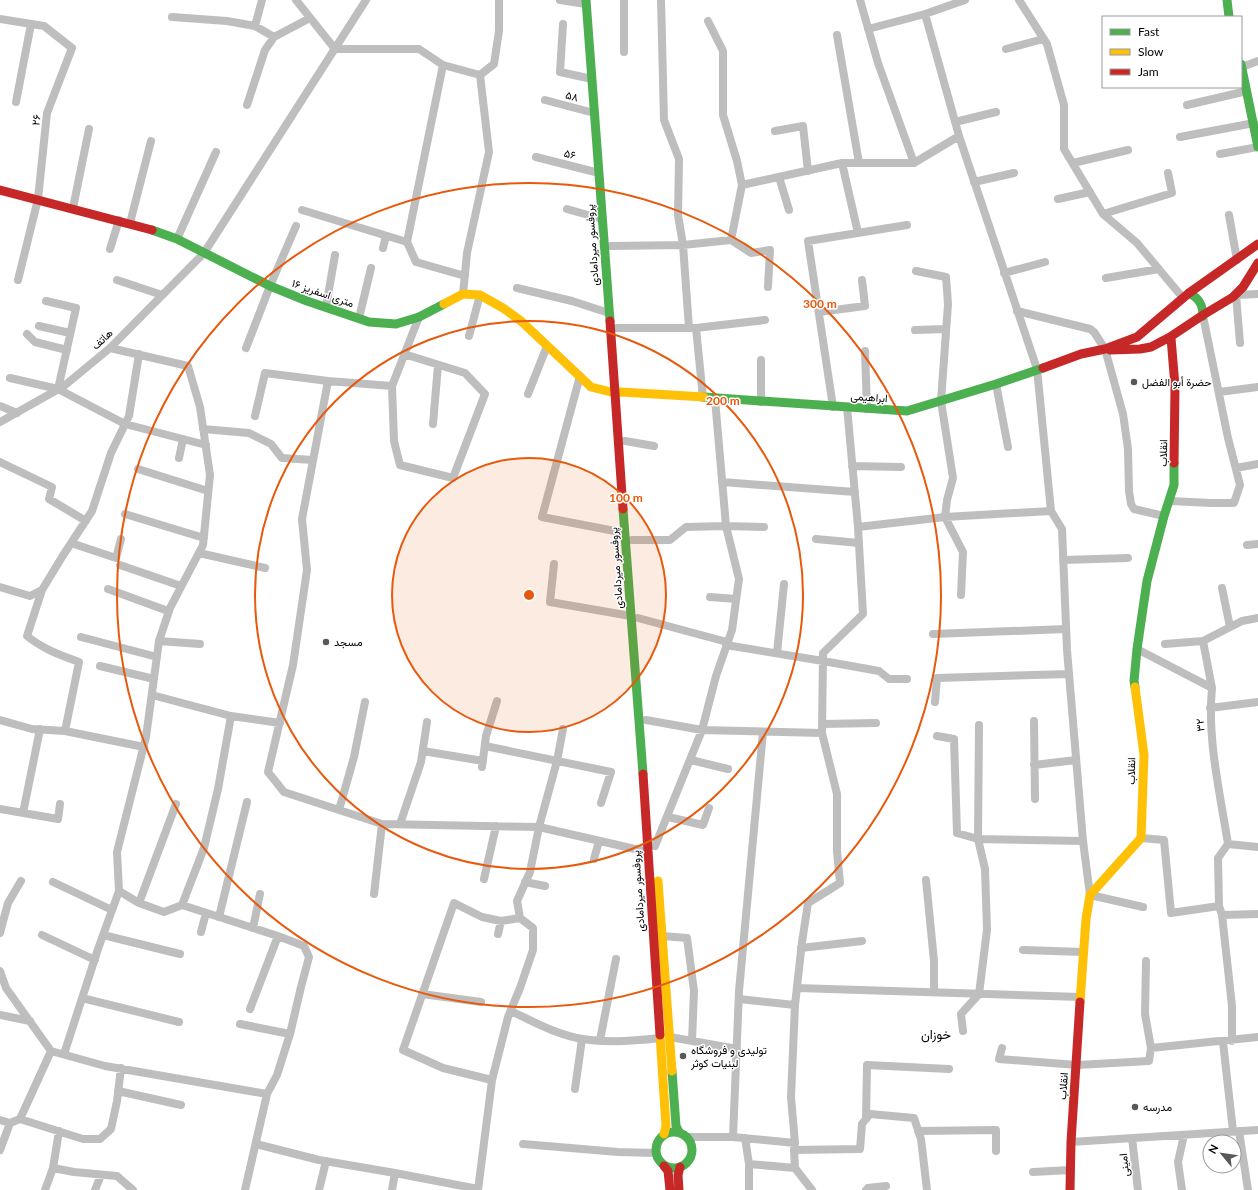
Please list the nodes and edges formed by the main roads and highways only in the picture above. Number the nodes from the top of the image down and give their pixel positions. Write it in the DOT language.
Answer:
graph roads {
  1 [pos="1227,0"];
  2 [pos="588,1"];
  3 [pos="1229,16"];
  4 [pos="1242,65"];
  5 [pos="1258,147"];
  6 [pos="0,190"];
  7 [pos="1258,244"];
  8 [pos="1258,263"];
  9 [pos="1186,296"];
  10 [pos="1203,316"];
  11 [pos="1171,338"];
  12 [pos="1105,350"];
  13 [pos="618,393"];
  14 [pos="635,617"];
  15 [pos="652,849"];
  16 [pos="679,1132"];
  17 [pos="664,1134"];
  18 [pos="664,1166"];
  19 [pos="680,1167"];
  20 [pos="670,1190"];
  21 [pos="679,1190"];
  22 [pos="1070,1190"];
  1 -- 3 [label="main road"];
  2 -- 13 [label="main road, پروفسور میردامادی"];
  2 -- 13 [label="main road, پروفسور میردامادی"];
  4 -- 5 [label="main road"];
  6 -- 13 [label="main road, ۱۶ متری اسفریز"];
  7 -- 9 [label="main road"];
  8 -- 10 [label="main road"];
  9 -- 10 [label="main road"];
  9 -- 12 [label="main road"];
  10 -- 11 [label="main road"];
  11 -- 12 [label="main road"];
  11 -- 22 [label="main road, انقلاب"];
  12 -- 13 [label="main road, ابراهیمی"];
  13 -- 14 [label="main road, پروفسور میردامادی"];
  13 -- 14 [label="main road, پروفسور میردامادی"];
  14 -- 15 [label="main road, پروفسور میردامادی"];
  15 -- 16 [label="main road, پروفسور میردامادی"];
  15 -- 17 [label="main road, پروفسور میردامادی"];
  16 -- 17 [label="main road"];
  16 -- 19 [label="main road"];
  17 -- 18 [label="main road"];
  18 -- 19 [label="main road"];
  18 -- 20 [label="main road"];
  19 -- 21 [label="main road"];
}
